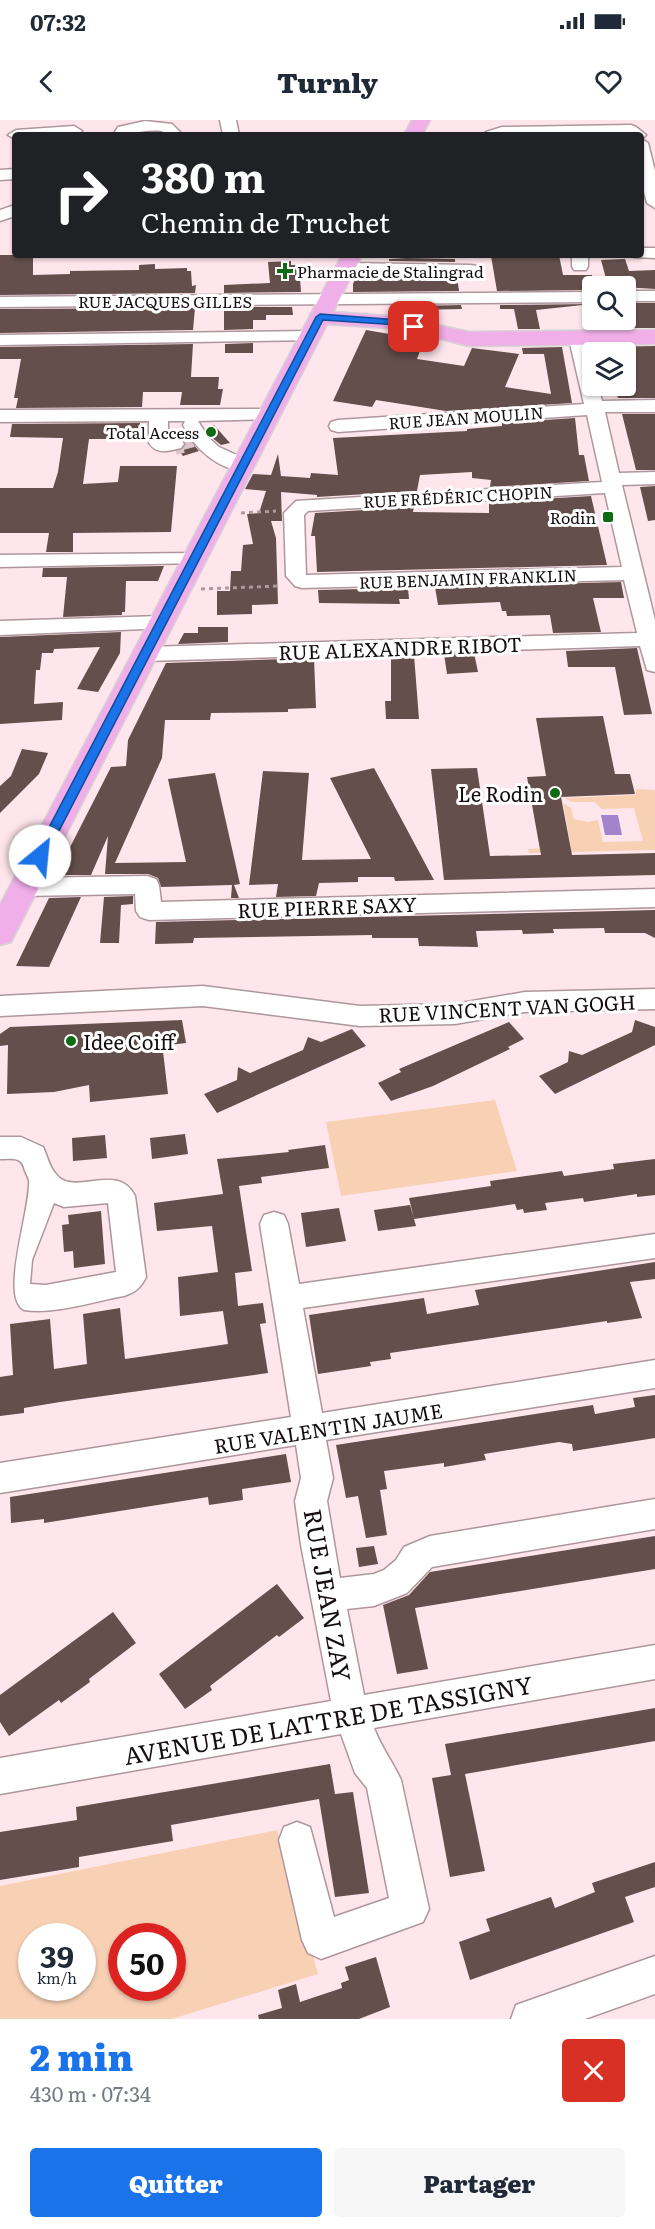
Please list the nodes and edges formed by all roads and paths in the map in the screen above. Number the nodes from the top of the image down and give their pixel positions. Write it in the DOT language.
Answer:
graph roads {
  1 [pos="74,129"];
  2 [pos="45,132"];
  3 [pos="123,132"];
  4 [pos="172,132"];
  5 [pos="644,160"];
  6 [pos="653,212"];
  7 [pos="349,261"];
  8 [pos="471,270"];
  9 [pos="636,296"];
  10 [pos="655,296"];
  11 [pos="582,298"];
  12 [pos="0,302"];
  13 [pos="320,318"];
  14 [pos="655,337"];
  15 [pos="578,339"];
  16 [pos="0,340"];
  17 [pos="655,406"];
  18 [pos="594,408"];
  19 [pos="0,416"];
  20 [pos="258,420"];
  21 [pos="158,424"];
  22 [pos="338,426"];
  23 [pos="198,435"];
  24 [pos="174,444"];
  25 [pos="243,465"];
  26 [pos="655,478"];
  27 [pos="612,483"];
  28 [pos="300,508"];
  29 [pos="233,514"];
  30 [pos="194,559"];
  31 [pos="0,561"];
  32 [pos="637,563"];
  33 [pos="302,582"];
  34 [pos="179,586"];
  35 [pos="161,623"];
  36 [pos="0,628"];
  37 [pos="652,639"];
  38 [pos="146,654"];
  39 [pos="655,665"];
  40 [pos="23,887"];
  41 [pos="655,898"];
  42 [pos="0,934"];
  43 [pos="655,999"];
  44 [pos="0,1006"];
  45 [pos="0,1148"];
  46 [pos="44,1182"];
  47 [pos="274,1224"];
  48 [pos="655,1246"];
  49 [pos="287,1298"];
  50 [pos="655,1374"];
  51 [pos="309,1431"];
  52 [pos="0,1478"];
  53 [pos="655,1514"];
  54 [pos="328,1595"];
  55 [pos="655,1662"];
  56 [pos="351,1714"];
  57 [pos="0,1776"];
  58 [pos="297,1840"];
  59 [pos="655,1975"];
  60 [pos="530,2019"];
  1 -- 2 [label="street"];
  3 -- 4 [label="street"];
  5 -- 6 [label="street"];
  7 -- 8 [label="street"];
  7 -- 13 [label="main road"];
  9 -- 10 [label="street"];
  11 -- 13 [label="street"];
  12 -- 13 [label="street, RUE JACQUES GILLES"];
  13 -- 15 [label="main road"];
  13 -- 16 [label="street"];
  13 -- 20 [label="main road"];
  14 -- 15 [label="main road"];
  15 -- 18 [label="street"];
  17 -- 18 [label="street, RUE JEAN MOULIN"];
  18 -- 22 [label="street, RUE JEAN MOULIN"];
  18 -- 27 [label="street"];
  19 -- 21 [label="street"];
  20 -- 21 [label="street"];
  20 -- 23 [label="street"];
  20 -- 25 [label="main road"];
  21 -- 23 [label="street"];
  21 -- 24 [label="street"];
  23 -- 25 [label="street"];
  25 -- 30 [label="main road"];
  26 -- 27 [label="street, RUE FRÉDÉRIC CHOPIN"];
  27 -- 28 [label="street, RUE FRÉDÉRIC CHOPIN"];
  27 -- 32 [label="street"];
  28 -- 29 [label="path"];
  28 -- 33 [label="street"];
  30 -- 31 [label="street"];
  30 -- 34 [label="main road"];
  32 -- 33 [label="street, RUE BENJAMIN FRANKLIN"];
  32 -- 37 [label="street"];
  33 -- 34 [label="path"];
  34 -- 35 [label="main road"];
  35 -- 36 [label="street"];
  35 -- 38 [label="main road"];
  37 -- 38 [label="street, RUE ALEXANDRE RIBOT"];
  37 -- 39 [label="street"];
  38 -- 40 [label="main road"];
  40 -- 41 [label="street, RUE PIERRE SAXY"];
  40 -- 42 [label="main road"];
  43 -- 44 [label="street, RUE VINCENT VAN GOGH"];
  45 -- 46 [label="street"];
  46 -- 46 [label="street"];
  47 -- 49 [label="street, RUE JEAN ZAY"];
  48 -- 49 [label="street"];
  49 -- 51 [label="street, RUE JEAN ZAY"];
  50 -- 51 [label="street, RUE VALENTIN JAUME"];
  51 -- 52 [label="street, RUE VALENTIN JAUME"];
  51 -- 54 [label="street, RUE JEAN ZAY"];
  53 -- 54 [label="street"];
  54 -- 56 [label="street, RUE JEAN ZAY"];
  55 -- 56 [label="street, AVENUE DE LATTRE DE TASSIGNY"];
  56 -- 57 [label="street, AVENUE DE LATTRE DE TASSIGNY"];
  56 -- 58 [label="street, RUE JEAN ZAY"];
  59 -- 60 [label="street"];
}
